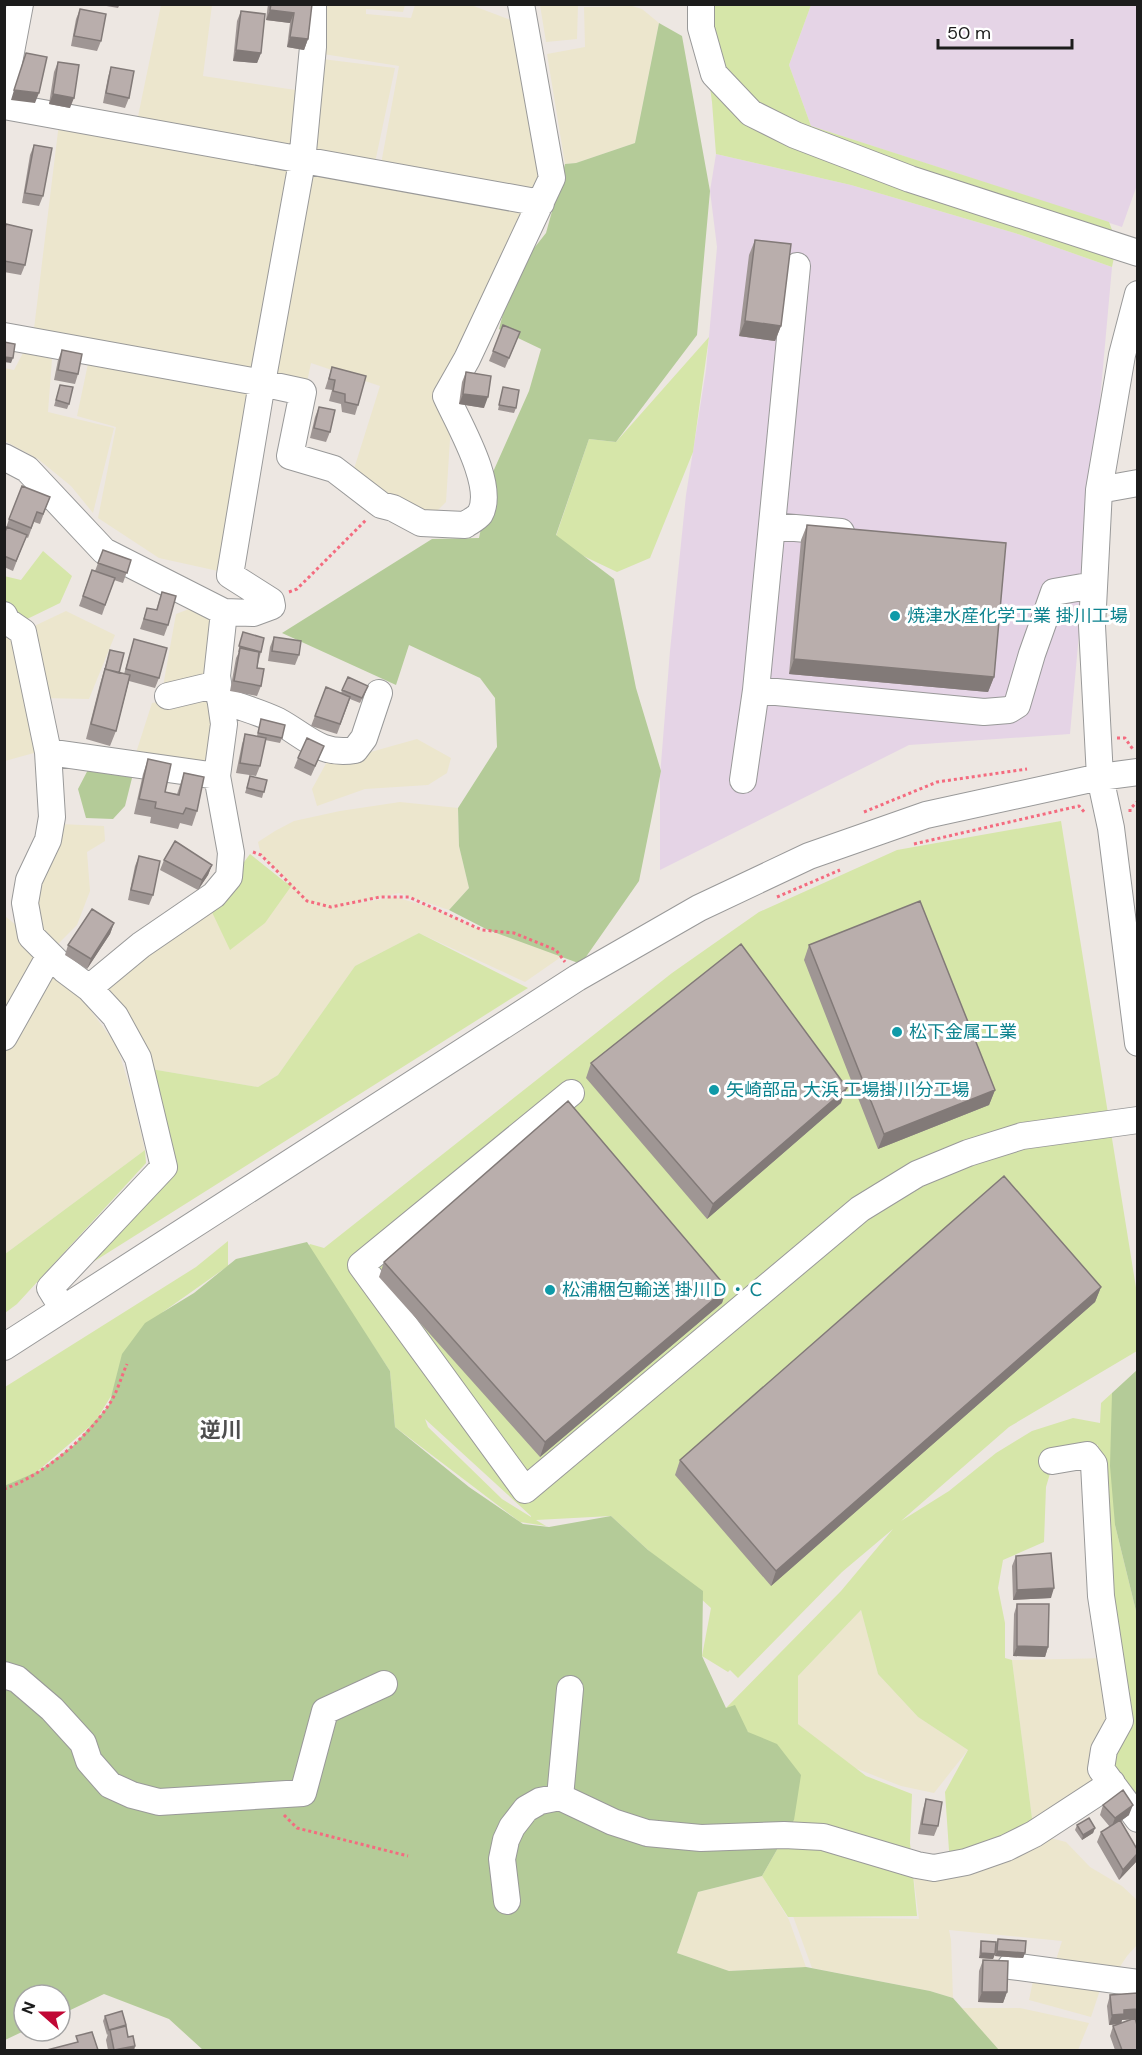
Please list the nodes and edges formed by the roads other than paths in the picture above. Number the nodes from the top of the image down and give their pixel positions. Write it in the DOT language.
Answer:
graph roads {
  1 [pos="20,4"];
  2 [pos="313,4"];
  3 [pos="520,4"];
  4 [pos="701,4"];
  5 [pos="4,89"];
  6 [pos="4,106"];
  7 [pos="302,162"];
  8 [pos="541,203"];
  9 [pos="1137,253"];
  10 [pos="797,266"];
  11 [pos="1137,294"];
  12 [pos="4,336"];
  13 [pos="262,383"];
  14 [pos="9,466"];
  15 [pos="1137,483"];
  16 [pos="1099,490"];
  17 [pos="772,525"];
  18 [pos="864,534"];
  19 [pos="1094,585"];
  20 [pos="224,612"];
  21 [pos="4,615"];
  22 [pos="756,690"];
  23 [pos="219,692"];
  24 [pos="379,693"];
  25 [pos="168,696"];
  26 [pos="48,752"];
  27 [pos="1137,772"];
  28 [pos="217,776"];
  29 [pos="1100,777"];
  30 [pos="743,780"];
  31 [pos="50,955"];
  32 [pos="89,988"];
  33 [pos="4,1037"];
  34 [pos="1137,1043"];
  35 [pos="571,1093"];
  36 [pos="1137,1120"];
  37 [pos="63,1309"];
  38 [pos="4,1347"];
  39 [pos="1052,1461"];
  40 [pos="4,1675"];
  41 [pos="384,1684"];
  42 [pos="570,1689"];
  43 [pos="1107,1776"];
  44 [pos="560,1797"];
  45 [pos="1137,1819"];
  46 [pos="507,1901"];
  47 [pos="1011,1966"];
  48 [pos="1137,1983"];
  1 -- 5 [label="street"];
  2 -- 7 [label="street"];
  3 -- 8 [label="street"];
  4 -- 9 [label="street"];
  6 -- 7 [label="street"];
  7 -- 8 [label="street"];
  7 -- 13 [label="street"];
  8 -- 13 [label="street"];
  10 -- 17 [label="street"];
  11 -- 16 [label="street"];
  12 -- 13 [label="street"];
  13 -- 20 [label="street"];
  14 -- 20 [label="street"];
  15 -- 16 [label="street"];
  16 -- 19 [label="street"];
  17 -- 18 [label="street"];
  17 -- 22 [label="street"];
  19 -- 22 [label="street"];
  19 -- 29 [label="street"];
  20 -- 23 [label="street"];
  21 -- 26 [label="street"];
  22 -- 30 [label="street"];
  23 -- 24 [label="street"];
  23 -- 25 [label="street"];
  23 -- 28 [label="street"];
  26 -- 28 [label="street"];
  26 -- 31 [label="street"];
  27 -- 29 [label="street"];
  28 -- 32 [label="street"];
  29 -- 34 [label="street"];
  29 -- 37 [label="street"];
  31 -- 32 [label="street"];
  31 -- 33 [label="street"];
  32 -- 37 [label="street"];
  35 -- 36 [label="street"];
  37 -- 38 [label="street"];
  39 -- 43 [label="street"];
  40 -- 41 [label="street"];
  42 -- 44 [label="street"];
  43 -- 44 [label="street"];
  43 -- 45 [label="street"];
  44 -- 46 [label="street"];
  47 -- 48 [label="street"];
}
